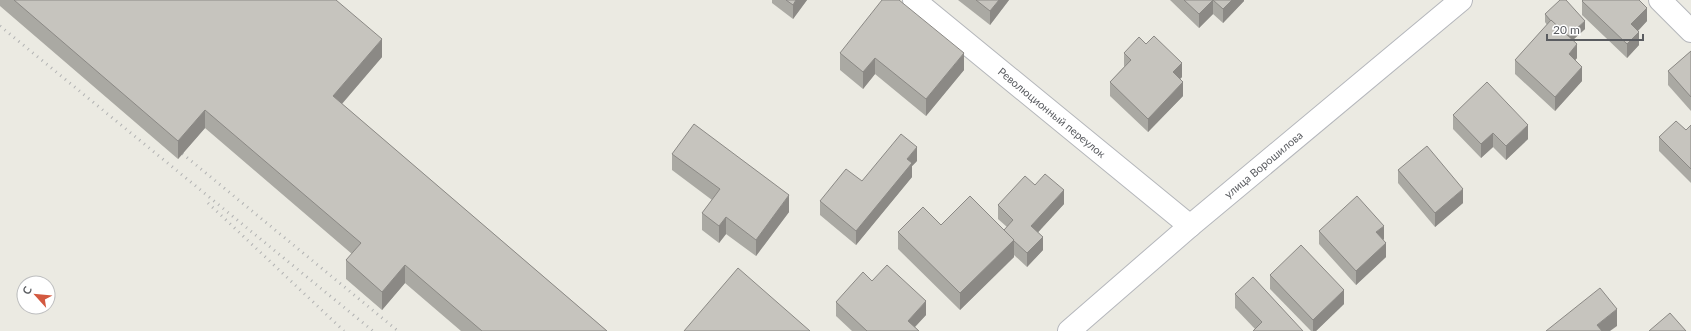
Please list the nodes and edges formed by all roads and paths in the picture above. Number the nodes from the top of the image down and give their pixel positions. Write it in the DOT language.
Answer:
graph roads {
  1 [pos="914,0"];
  2 [pos="1461,0"];
  3 [pos="1660,0"];
  4 [pos="1691,31"];
  5 [pos="1190,226"];
  6 [pos="1069,331"];
  1 -- 5 [label="street, Революционный переулок"];
  2 -- 5 [label="street, улица Ворошилова"];
  3 -- 4 [label="street"];
  5 -- 6 [label="street, улица Ворошилова"];
}
